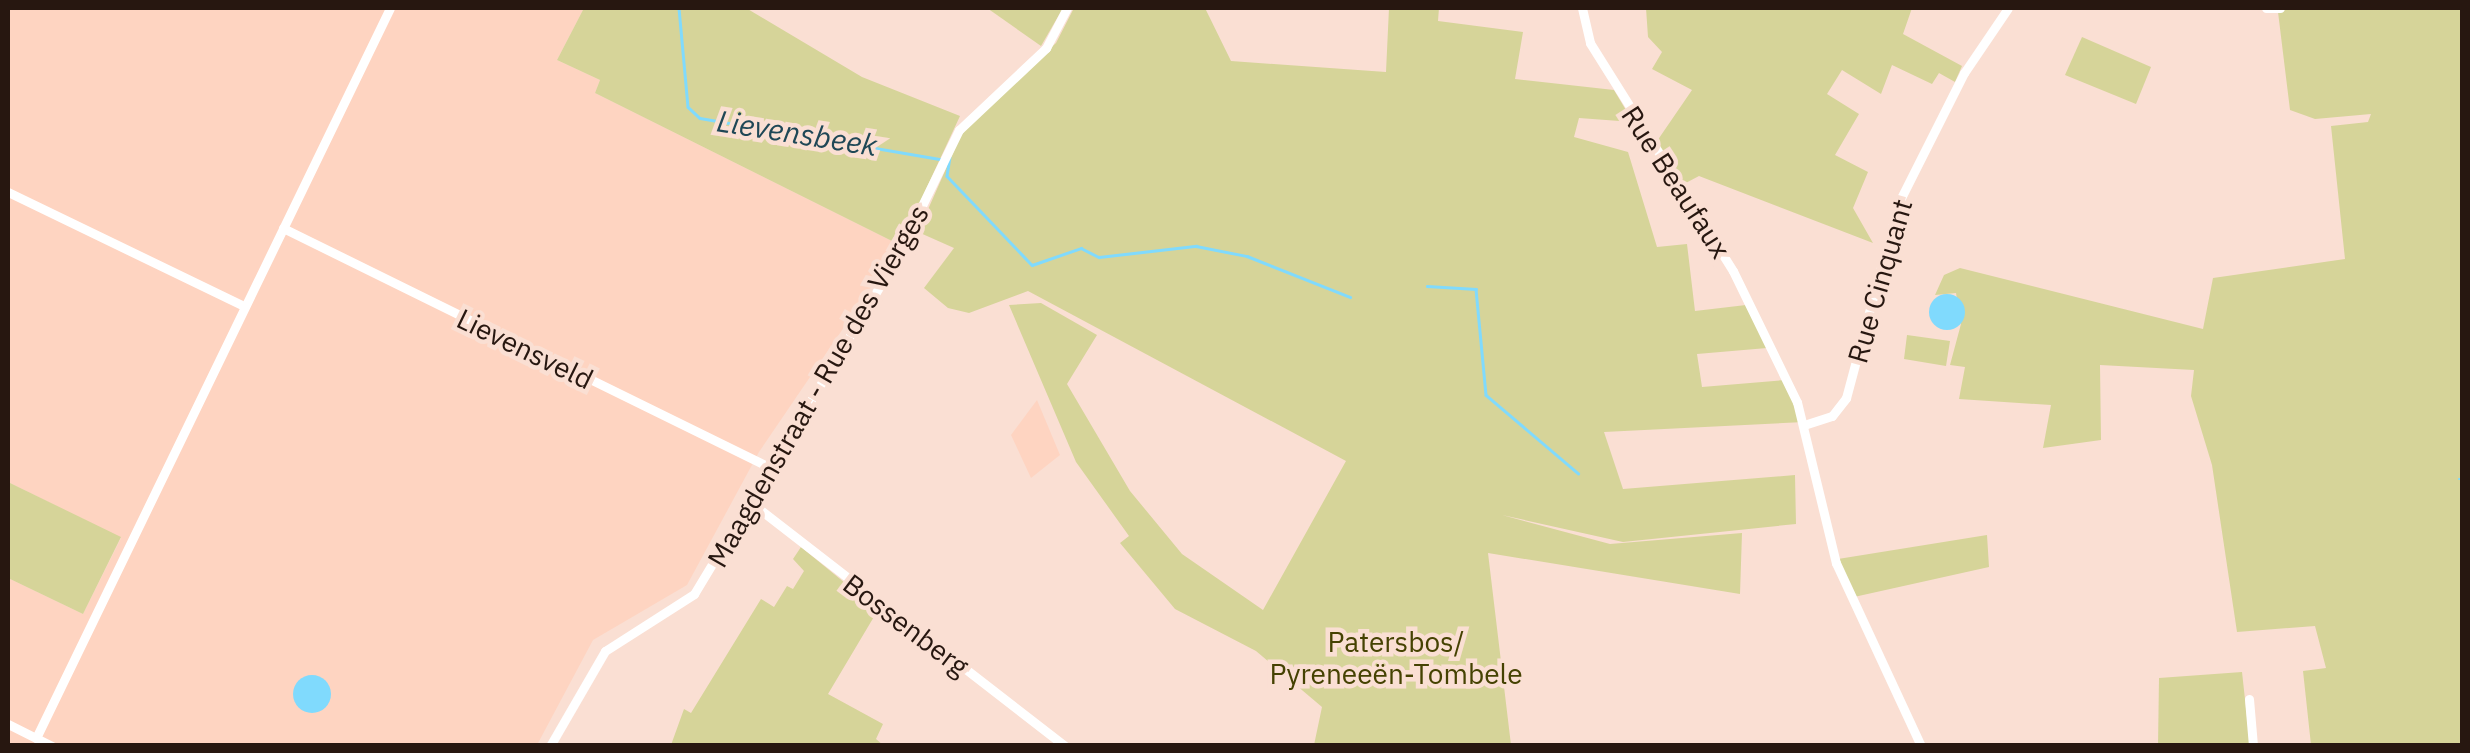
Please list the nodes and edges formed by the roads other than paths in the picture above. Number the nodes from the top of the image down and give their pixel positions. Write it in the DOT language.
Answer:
graph roads {
  1 [pos="390,8"];
  2 [pos="1067,8"];
  3 [pos="1582,8"];
  4 [pos="2008,8"];
  5 [pos="2266,8"];
  6 [pos="2280,8"];
  7 [pos="8,192"];
  8 [pos="283,228"];
  9 [pos="244,306"];
  10 [pos="1806,424"];
  11 [pos="769,466"];
  12 [pos="749,501"];
  13 [pos="2249,699"];
  14 [pos="8,724"];
  15 [pos="36,738"];
  16 [pos="52,746"];
  17 [pos="550,746"];
  18 [pos="1065,746"];
  19 [pos="1922,746"];
  20 [pos="2253,746"];
  1 -- 8 [label="street"];
  2 -- 11 [label="street, Maagdenstraat - Rue des Vierges"];
  3 -- 10 [label="street, Rue Beaufaux"];
  4 -- 10 [label="street, Rue Cinquant"];
  5 -- 6 [label="street"];
  7 -- 9 [label="street"];
  8 -- 9 [label="street"];
  8 -- 11 [label="street, Lievensveld"];
  9 -- 15 [label="street"];
  10 -- 19 [label="street"];
  11 -- 12 [label="street, Maagdenstraat - Rue des Vierges"];
  12 -- 17 [label="street, Maagdenstraat - Rue des Vierges"];
  12 -- 18 [label="street, Bossenberg"];
  13 -- 20 [label="street"];
  14 -- 15 [label="street"];
  15 -- 16 [label="street"];
}
